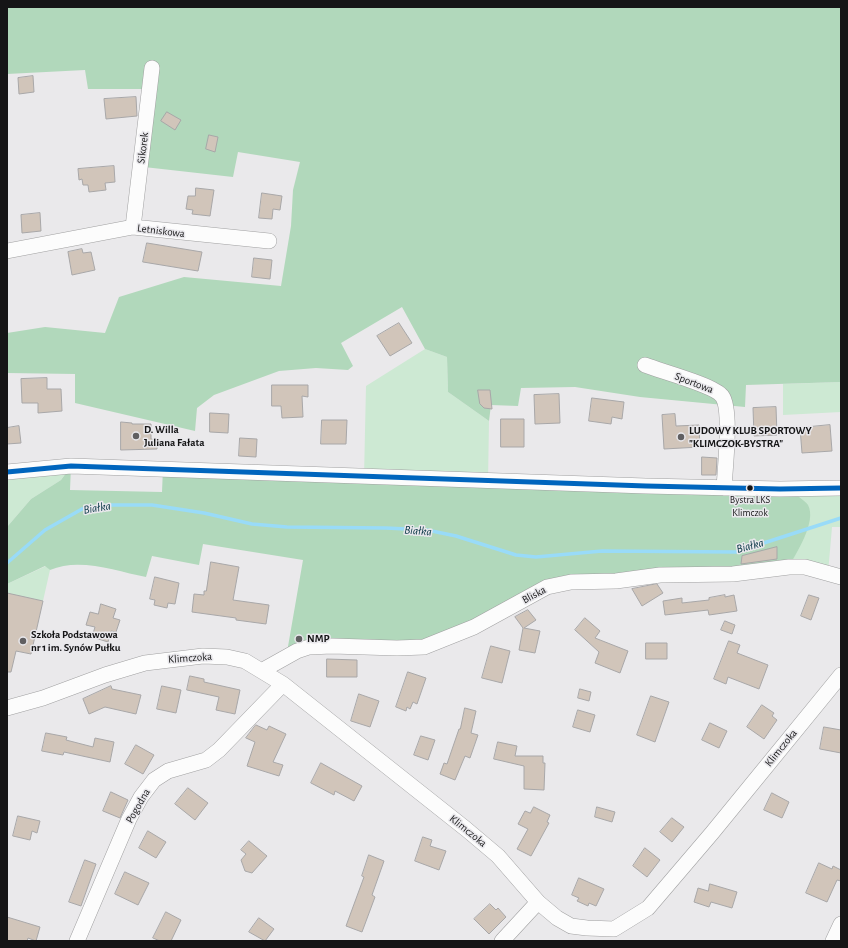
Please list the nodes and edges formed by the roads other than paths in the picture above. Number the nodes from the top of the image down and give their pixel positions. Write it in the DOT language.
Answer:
graph roads {
  1 [pos="152,68"];
  2 [pos="133,227"];
  3 [pos="269,241"];
  4 [pos="7,251"];
  5 [pos="645,366"];
  6 [pos="7,472"];
  7 [pos="724,488"];
  8 [pos="841,488"];
  9 [pos="841,577"];
  10 [pos="263,670"];
  11 [pos="841,675"];
  12 [pos="283,684"];
  13 [pos="7,708"];
  14 [pos="538,902"];
  15 [pos="841,924"];
  16 [pos="614,935"];
  17 [pos="77,941"];
  18 [pos="502,941"];
  19 [pos="833,941"];
  1 -- 2 [label="street, Sikorek"];
  2 -- 3 [label="street, Letniskowa"];
  2 -- 4 [label="street, Letniskowa"];
  5 -- 7 [label="street, Sportowa"];
  6 -- 7 [label="street"];
  7 -- 8 [label="street"];
  9 -- 10 [label="street, Bliska"];
  10 -- 12 [label="street, Klimczoka"];
  10 -- 13 [label="street, Klimczoka"];
  11 -- 16 [label="street, Klimczoka"];
  12 -- 14 [label="street, Klimczoka"];
  12 -- 17 [label="street, Pogodna"];
  14 -- 16 [label="street, Klimczoka"];
  14 -- 18 [label="street"];
  15 -- 19 [label="street"];
}
